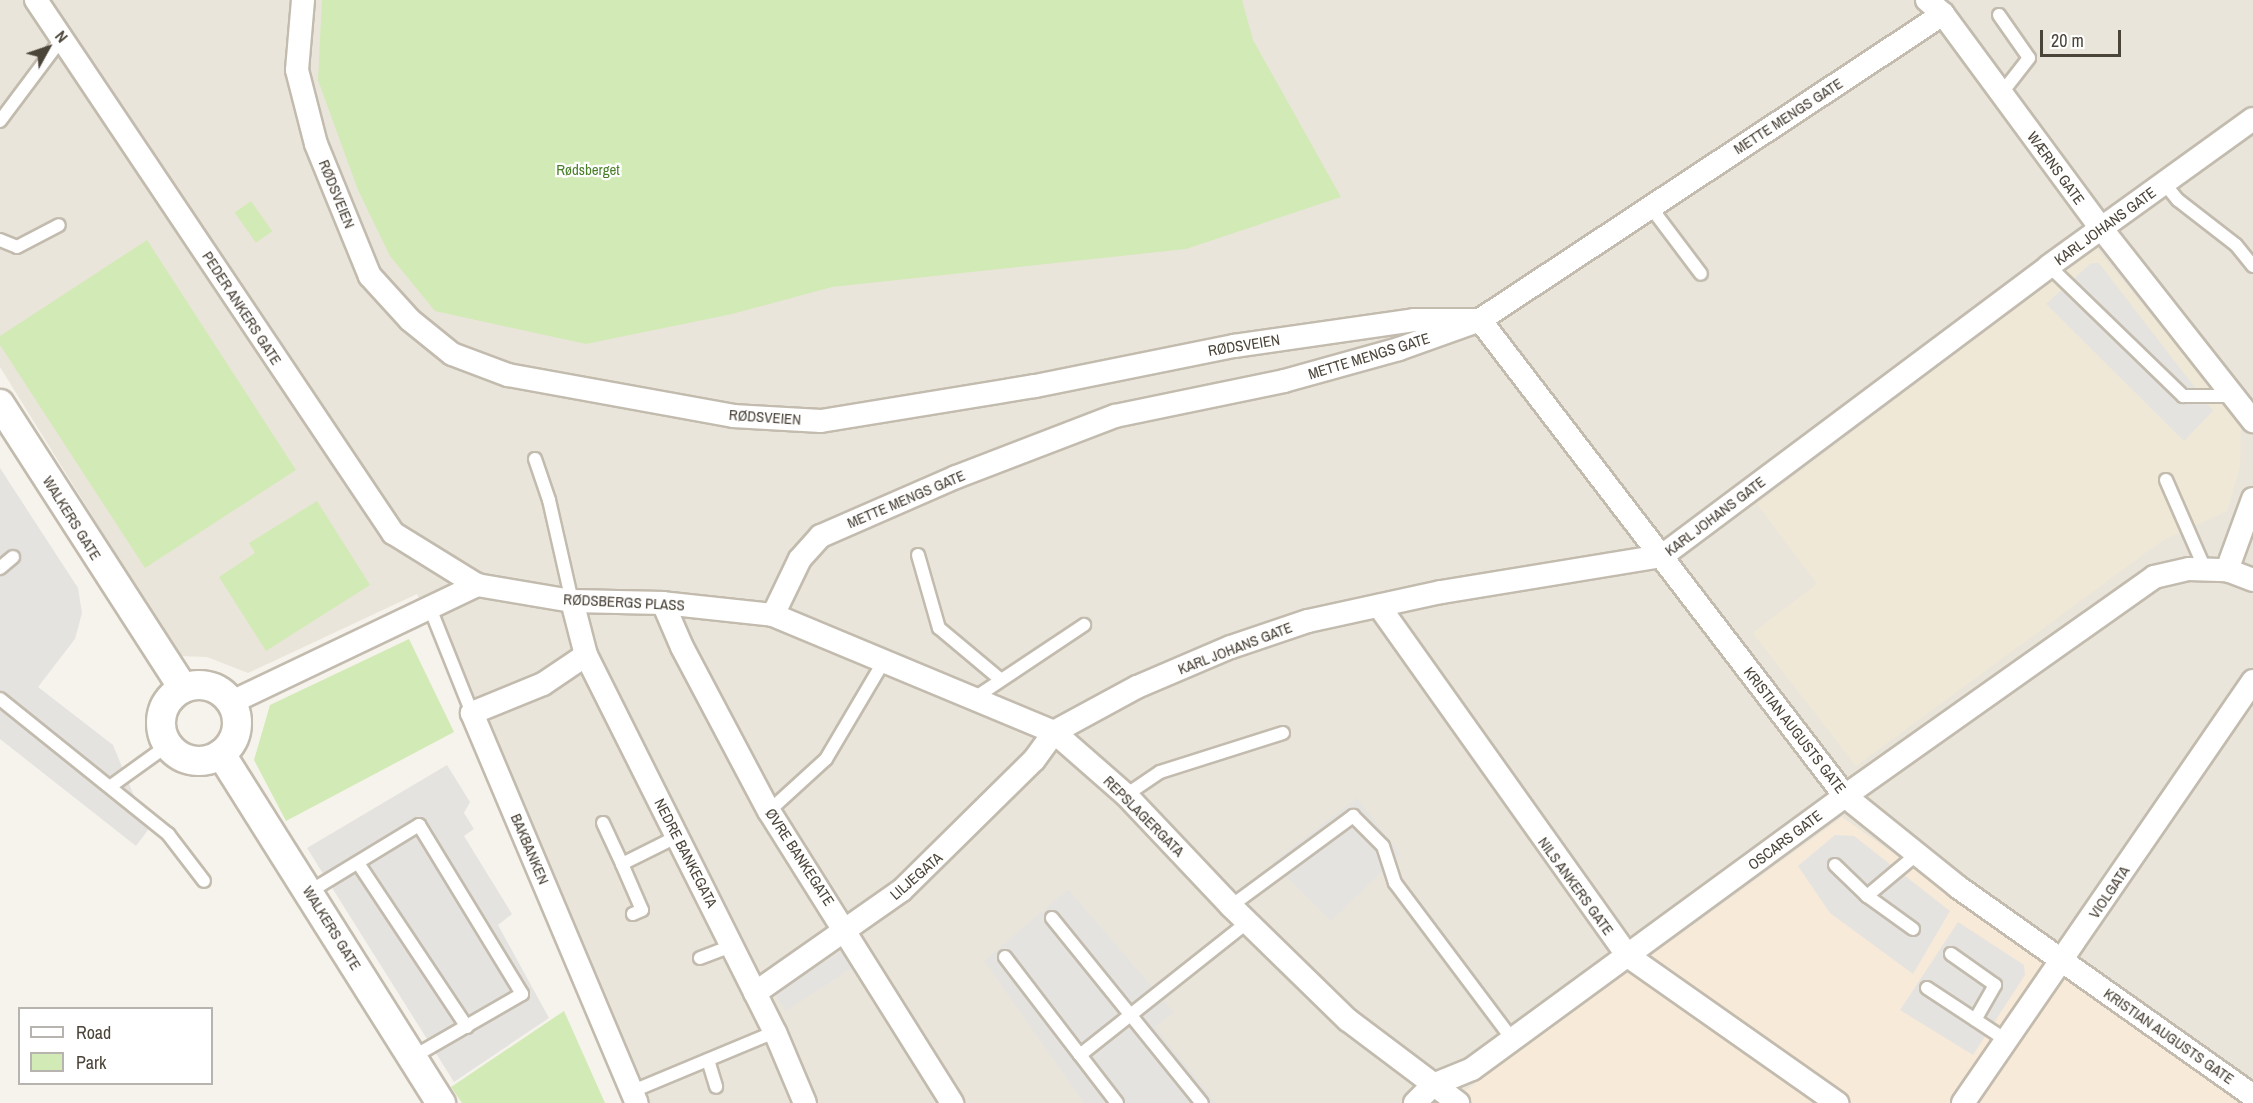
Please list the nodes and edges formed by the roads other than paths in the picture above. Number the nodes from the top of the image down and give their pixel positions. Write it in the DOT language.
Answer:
graph roads {
  1 [pos="36,0"];
  2 [pos="303,0"];
  3 [pos="1935,7"];
  4 [pos="1999,15"];
  5 [pos="62,38"];
  6 [pos="2001,93"];
  7 [pos="2253,119"];
  8 [pos="0,121"];
  9 [pos="2164,183"];
  10 [pos="1649,205"];
  11 [pos="59,225"];
  12 [pos="2101,228"];
  13 [pos="0,240"];
  14 [pos="2049,266"];
  15 [pos="2253,266"];
  16 [pos="1701,274"];
  17 [pos="1480,320"];
  18 [pos="2232,396"];
  19 [pos="1,406"];
  20 [pos="2253,421"];
  21 [pos="535,459"];
  22 [pos="2166,480"];
  23 [pos="2253,499"];
  24 [pos="918,555"];
  25 [pos="1662,556"];
  26 [pos="13,557"];
  27 [pos="0,568"];
  28 [pos="2205,569"];
  29 [pos="2228,570"];
  30 [pos="2253,580"];
  31 [pos="477,585"];
  32 [pos="572,602"];
  33 [pos="663,603"];
  34 [pos="1379,606"];
  35 [pos="430,608"];
  36 [pos="773,615"];
  37 [pos="1084,625"];
  38 [pos="586,655"];
  39 [pos="884,661"];
  40 [pos="1000,679"];
  41 [pos="2253,681"];
  42 [pos="183,688"];
  43 [pos="975,697"];
  44 [pos="0,699"];
  45 [pos="232,702"];
  46 [pos="472,713"];
  47 [pos="1054,732"];
  48 [pos="1283,734"];
  49 [pos="168,745"];
  50 [pos="221,754"];
  51 [pos="111,786"];
  52 [pos="1126,795"];
  53 [pos="1845,796"];
  54 [pos="770,811"];
  55 [pos="603,824"];
  56 [pos="678,836"];
  57 [pos="1916,855"];
  58 [pos="358,863"];
  59 [pos="622,864"];
  60 [pos="1835,865"];
  61 [pos="204,881"];
  62 [pos="309,892"];
  63 [pos="1867,896"];
  64 [pos="1231,906"];
  65 [pos="633,914"];
  66 [pos="1052,918"];
  67 [pos="1248,922"];
  68 [pos="1913,929"];
  69 [pos="848,932"];
  70 [pos="732,946"];
  71 [pos="1951,954"];
  72 [pos="1628,956"];
  73 [pos="1005,957"];
  74 [pos="700,958"];
  75 [pos="2062,961"];
  76 [pos="1927,988"];
  77 [pos="755,993"];
  78 [pos="1131,1015"];
  79 [pos="1975,1020"];
  80 [pos="467,1027"];
  81 [pos="775,1032"];
  82 [pos="1513,1040"];
  83 [pos="2006,1040"];
  84 [pos="423,1052"];
  85 [pos="1080,1055"];
  86 [pos="708,1060"];
  87 [pos="1433,1085"];
  88 [pos="716,1088"];
  89 [pos="2253,1096"];
  90 [pos="635,1097"];
  91 [pos="441,1103"];
  92 [pos="805,1103"];
  93 [pos="952,1103"];
  94 [pos="1117,1103"];
  95 [pos="1202,1103"];
  96 [pos="1415,1103"];
  97 [pos="1458,1103"];
  98 [pos="1837,1103"];
  99 [pos="1963,1103"];
  1 -- 5 [label="street, PEDER ANKERS GATE"];
  2 -- 17 [label="street, RØDSVEIEN"];
  3 -- 6 [label="street, WÆRNS GATE"];
  3 -- 10 [label="street, METTE MENGS GATE"];
  4 -- 6 [label="lane"];
  5 -- 8 [label="lane"];
  5 -- 31 [label="street, PEDER ANKERS GATE"];
  6 -- 12 [label="street, WÆRNS GATE"];
  7 -- 9 [label="street, KARL JOHANS GATE"];
  9 -- 12 [label="street, KARL JOHANS GATE"];
  9 -- 15 [label="lane"];
  10 -- 16 [label="lane"];
  10 -- 17 [label="street, METTE MENGS GATE"];
  11 -- 13 [label="lane"];
  12 -- 14 [label="street, KARL JOHANS GATE"];
  12 -- 18 [label="street, WÆRNS GATE"];
  14 -- 18 [label="lane"];
  14 -- 25 [label="street, KARL JOHANS GATE"];
  17 -- 25 [label="street, KRISTIAN AUGUSTS GATE"];
  17 -- 36 [label="street, METTE MENGS GATE"];
  18 -- 20 [label="street, WÆRNS GATE"];
  19 -- 42 [label="street, WALKERS GATE"];
  21 -- 32 [label="lane"];
  22 -- 28 [label="lane"];
  23 -- 29 [label="street"];
  24 -- 40 [label="lane"];
  25 -- 34 [label="street, KARL JOHANS GATE"];
  25 -- 53 [label="street, KRISTIAN AUGUSTS GATE"];
  26 -- 27 [label="lane"];
  28 -- 29 [label="street, OSCARS GATE"];
  28 -- 53 [label="street, OSCARS GATE"];
  29 -- 30 [label="street, OSCARS GATE"];
  31 -- 32 [label="street, RØDSBERGS PLASS"];
  31 -- 35 [label="street"];
  32 -- 33 [label="street, RØDSBERGS PLASS"];
  32 -- 38 [label="street, NEDRE BANKEGATA"];
  33 -- 36 [label="street, RØDSBERGS PLASS"];
  33 -- 54 [label="street, ØVRE BANKEGATE"];
  34 -- 47 [label="street, KARL JOHANS GATE"];
  34 -- 72 [label="street, NILS ANKERS GATE"];
  35 -- 45 [label="street"];
  35 -- 46 [label="lane"];
  36 -- 39 [label="street, REPSLAGERGATA"];
  37 -- 40 [label="lane"];
  38 -- 46 [label="street"];
  38 -- 56 [label="street, NEDRE BANKEGATA"];
  39 -- 43 [label="street, REPSLAGERGATA"];
  39 -- 54 [label="lane"];
  40 -- 43 [label="lane"];
  41 -- 75 [label="street, VIOLGATA"];
  42 -- 45 [label="street"];
  42 -- 49 [label="street"];
  43 -- 47 [label="street, REPSLAGERGATA"];
  44 -- 51 [label="lane"];
  45 -- 50 [label="street"];
  46 -- 90 [label="street, BAKBANKEN"];
  47 -- 52 [label="street, REPSLAGERGATA"];
  47 -- 69 [label="street, LILJEGATA"];
  48 -- 52 [label="lane"];
  49 -- 50 [label="street"];
  49 -- 51 [label="lane"];
  50 -- 62 [label="street, WALKERS GATE"];
  51 -- 61 [label="lane"];
  52 -- 64 [label="street, REPSLAGERGATA"];
  53 -- 57 [label="street, KRISTIAN AUGUSTS GATE"];
  53 -- 72 [label="street, OSCARS GATE"];
  54 -- 69 [label="street, ØVRE BANKEGATE"];
  55 -- 59 [label="lane"];
  56 -- 59 [label="lane"];
  56 -- 70 [label="street, NEDRE BANKEGATA"];
  57 -- 63 [label="lane"];
  57 -- 75 [label="street, KRISTIAN AUGUSTS GATE"];
  58 -- 62 [label="lane"];
  58 -- 80 [label="lane"];
  58 -- 80 [label="lane"];
  59 -- 65 [label="lane"];
  60 -- 63 [label="lane"];
  62 -- 84 [label="street, WALKERS GATE"];
  63 -- 68 [label="lane"];
  64 -- 67 [label="street, REPSLAGERGATA"];
  64 -- 82 [label="lane"];
  66 -- 78 [label="lane"];
  67 -- 78 [label="lane"];
  67 -- 87 [label="street, REPSLAGERGATA"];
  69 -- 77 [label="street, LILJEGATA"];
  69 -- 93 [label="street, ØVRE BANKEGATE"];
  70 -- 74 [label="lane"];
  70 -- 77 [label="street, NEDRE BANKEGATA"];
  71 -- 79 [label="lane"];
  72 -- 82 [label="street, OSCARS GATE"];
  72 -- 98 [label="street, NILS ANKERS GATE"];
  73 -- 85 [label="lane"];
  75 -- 83 [label="street, VIOLGATA"];
  75 -- 89 [label="street, KRISTIAN AUGUSTS GATE"];
  76 -- 79 [label="lane"];
  77 -- 81 [label="street, NEDRE BANKEGATA"];
  78 -- 85 [label="lane"];
  78 -- 95 [label="lane"];
  79 -- 83 [label="lane"];
  80 -- 84 [label="lane"];
  81 -- 86 [label="lane"];
  81 -- 92 [label="street, NEDRE BANKEGATA"];
  82 -- 87 [label="street, OSCARS GATE"];
  83 -- 99 [label="street, VIOLGATA"];
  84 -- 91 [label="street, WALKERS GATE"];
  85 -- 94 [label="lane"];
  86 -- 88 [label="lane"];
  86 -- 90 [label="lane"];
  87 -- 96 [label="street, OSCARS GATE"];
  87 -- 97 [label="street, REPSLAGERGATA"];
}
